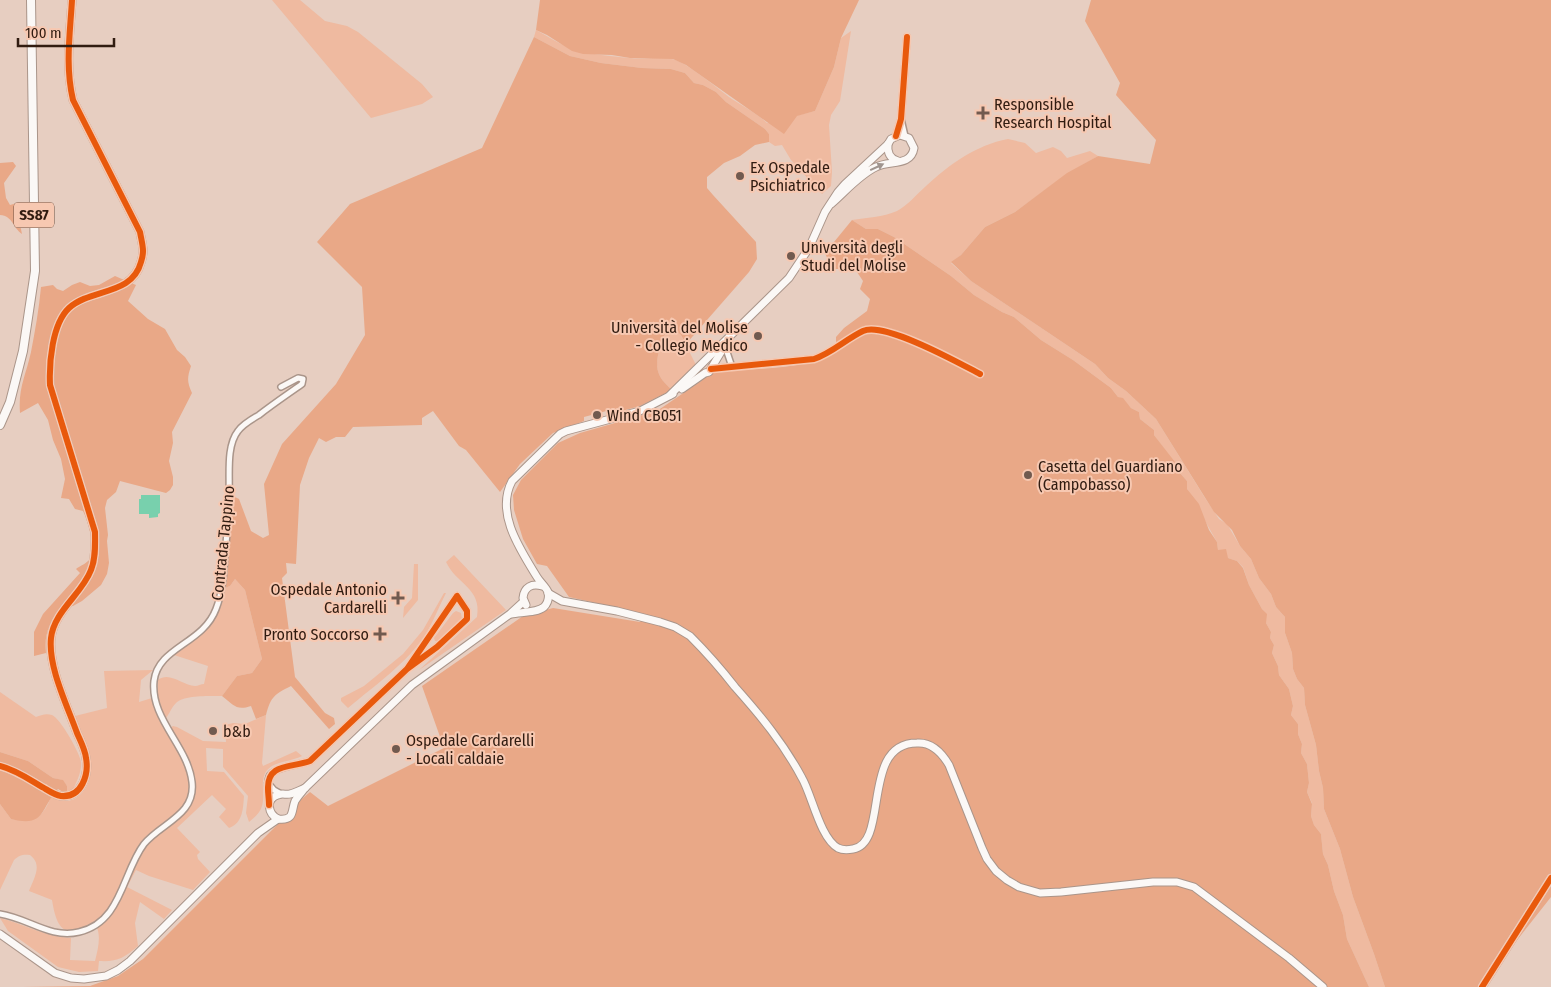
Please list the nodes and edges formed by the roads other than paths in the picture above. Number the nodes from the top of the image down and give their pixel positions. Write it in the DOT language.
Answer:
graph roads {
  1 [pos="31,0"];
  2 [pos="72,0"];
  3 [pos="907,36"];
  4 [pos="901,119"];
  5 [pos="896,136"];
  6 [pos="905,136"];
  7 [pos="888,144"];
  8 [pos="901,161"];
  9 [pos="831,204"];
  10 [pos="737,331"];
  11 [pos="725,346"];
  12 [pos="732,366"];
  13 [pos="706,368"];
  14 [pos="980,374"];
  15 [pos="281,387"];
  16 [pos="0,425"];
  17 [pos="532,569"];
  18 [pos="542,586"];
  19 [pos="527,587"];
  20 [pos="548,593"];
  21 [pos="562,601"];
  22 [pos="523,602"];
  23 [pos="544,607"];
  24 [pos="535,610"];
  25 [pos="510,614"];
  26 [pos="407,669"];
  27 [pos="0,766"];
  28 [pos="268,782"];
  29 [pos="305,788"];
  30 [pos="284,794"];
  31 [pos="294,803"];
  32 [pos="269,805"];
  33 [pos="271,813"];
  34 [pos="278,819"];
  35 [pos="258,833"];
  36 [pos="1551,878"];
  37 [pos="0,914"];
  38 [pos="0,934"];
  39 [pos="1323,987"];
  40 [pos="1482,987"];
  1 -- 16 [label="main road, SS87"];
  2 -- 27 [label="street"];
  3 -- 4 [label="street"];
  4 -- 5 [label="street"];
  4 -- 6 [label="street"];
  5 -- 6 [label="main road"];
  5 -- 7 [label="main road"];
  6 -- 8 [label="main road"];
  7 -- 8 [label="main road"];
  7 -- 9 [label="main road"];
  9 -- 8 [label="main road, one-way"];
  9 -- 10 [label="main road"];
  10 -- 11 [label="main road"];
  10 -- 13 [label="main road"];
  11 -- 12 [label="street"];
  11 -- 13 [label="main road"];
  12 -- 13 [label="street"];
  12 -- 14 [label="street"];
  13 -- 17 [label="main road"];
  15 -- 37 [label="street, Contrada Tappino"];
  17 -- 18 [label="main road"];
  17 -- 19 [label="main road"];
  18 -- 19 [label="main road"];
  18 -- 20 [label="main road"];
  19 -- 22 [label="main road"];
  20 -- 21 [label="main road"];
  20 -- 23 [label="main road"];
  21 -- 23 [label="main road"];
  21 -- 39 [label="main road"];
  22 -- 24 [label="main road"];
  22 -- 25 [label="main road"];
  23 -- 24 [label="main road"];
  24 -- 25 [label="main road"];
  25 -- 29 [label="main road"];
  26 -- 26 [label="street"];
  26 -- 28 [label="street"];
  28 -- 30 [label="street"];
  28 -- 32 [label="street"];
  29 -- 30 [label="main road"];
  29 -- 31 [label="main road"];
  30 -- 31 [label="main road"];
  30 -- 32 [label="main road"];
  31 -- 34 [label="main road"];
  32 -- 33 [label="main road"];
  33 -- 34 [label="main road"];
  33 -- 35 [label="main road"];
  34 -- 35 [label="main road"];
  35 -- 38 [label="main road"];
  36 -- 40 [label="street"];
}
